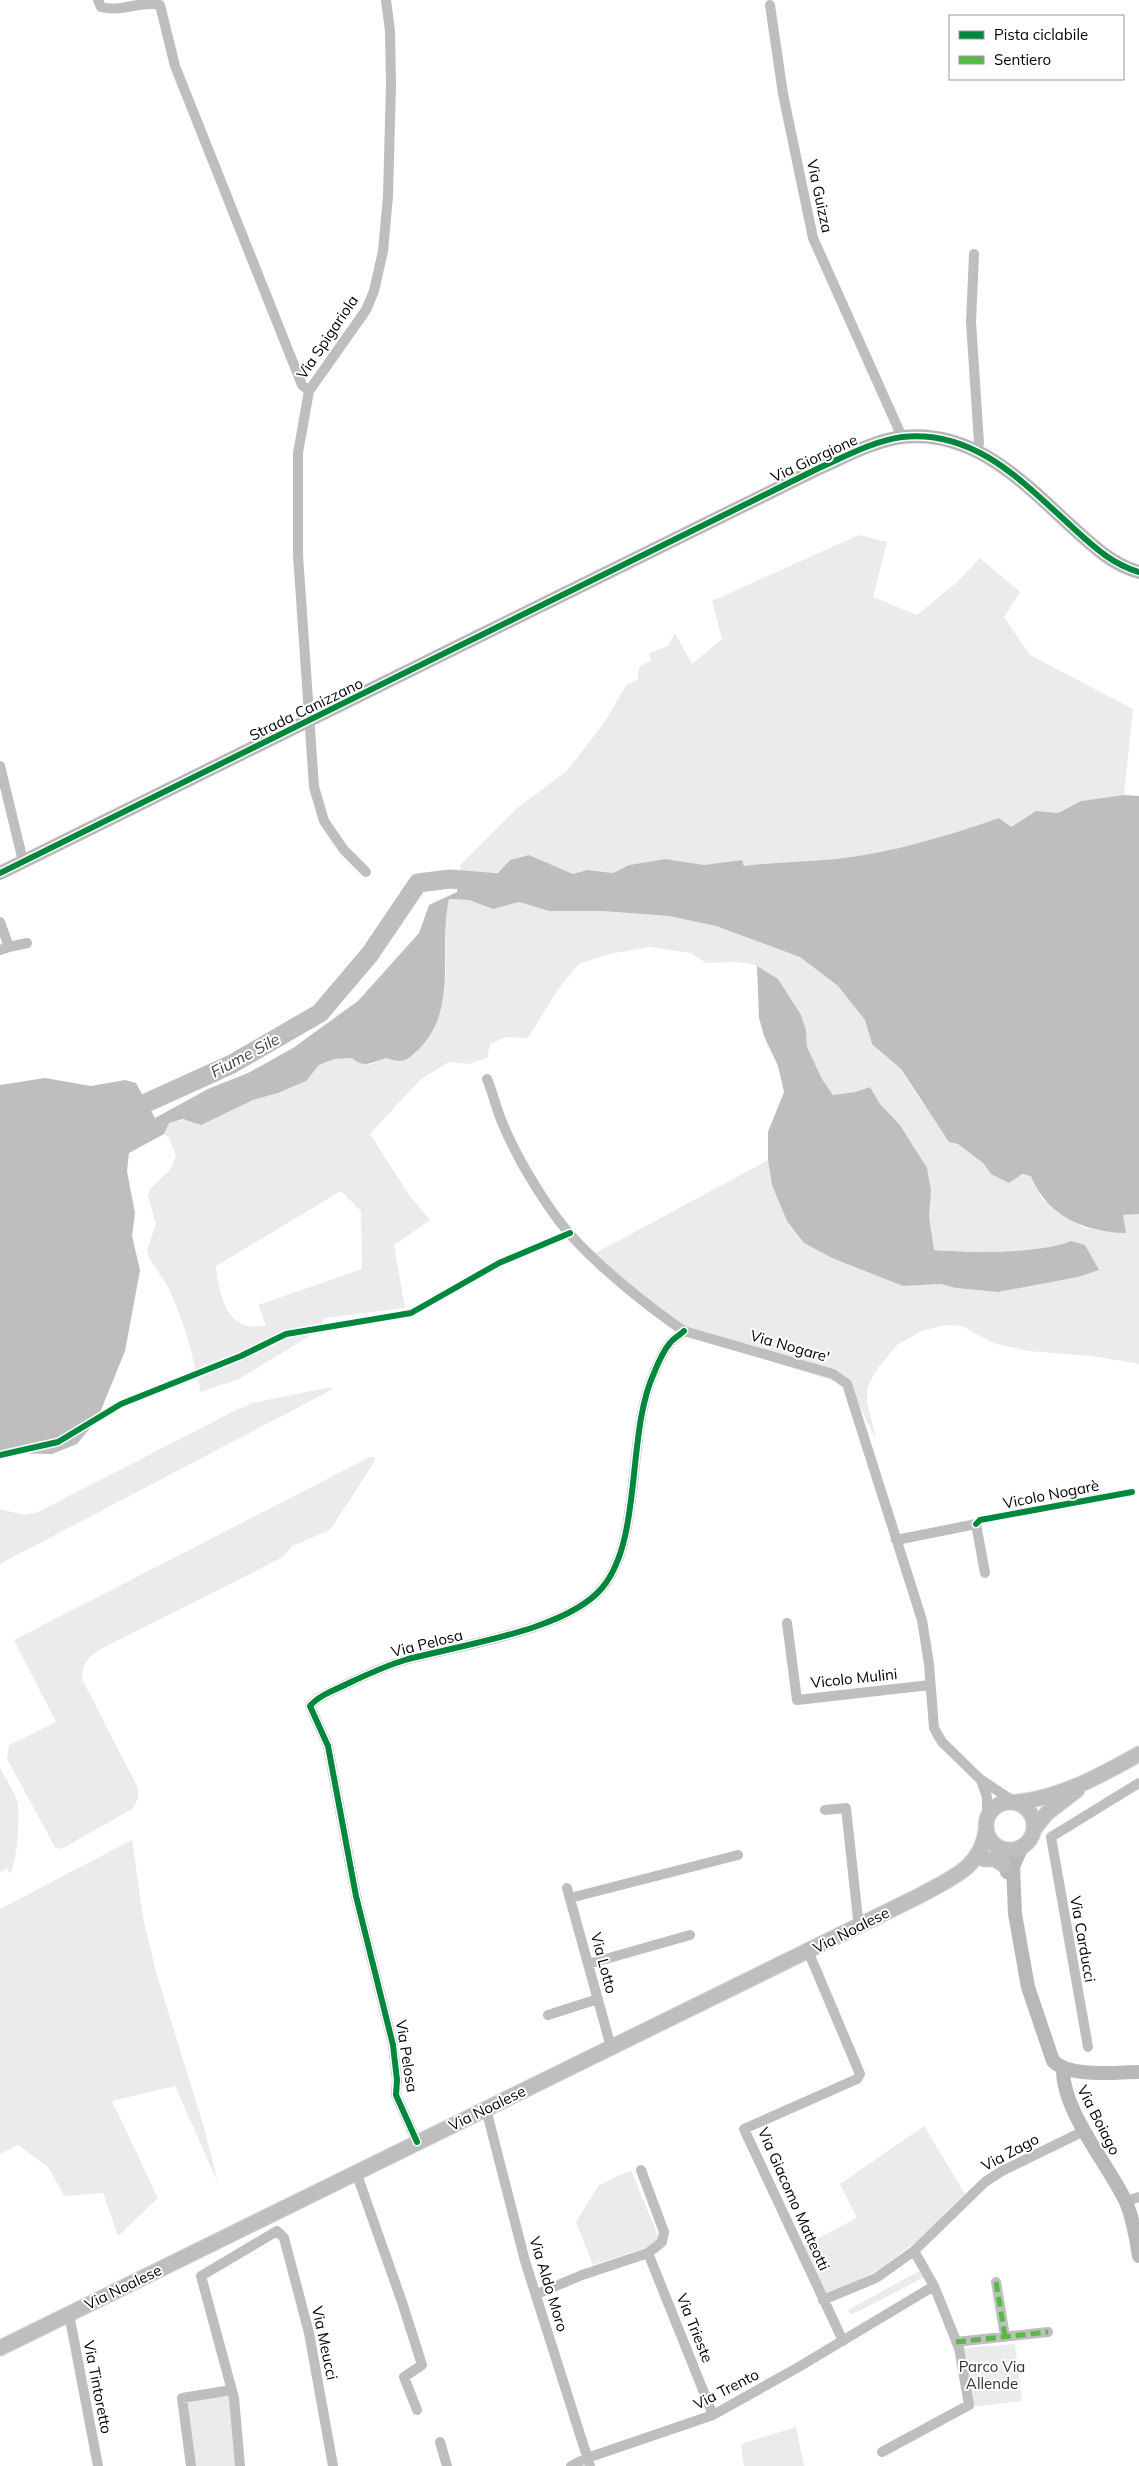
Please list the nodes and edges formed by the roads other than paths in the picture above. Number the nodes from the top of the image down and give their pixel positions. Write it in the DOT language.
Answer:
graph roads {
  1 [pos="98,0"];
  2 [pos="386,0"];
  3 [pos="770,6"];
  4 [pos="974,254"];
  5 [pos="308,391"];
  6 [pos="902,437"];
  7 [pos="977,450"];
  8 [pos="621,566"];
  9 [pos="1139,572"];
  10 [pos="308,722"];
  11 [pos="0,766"];
  12 [pos="23,861"];
  13 [pos="366,872"];
  14 [pos="0,873"];
  15 [pos="0,922"];
  16 [pos="27,943"];
  17 [pos="4,948"];
  18 [pos="487,1079"];
  19 [pos="684,1331"];
  20 [pos="896,1540"];
  21 [pos="985,1573"];
  22 [pos="787,1623"];
  23 [pos="930,1685"];
  24 [pos="1139,1754"];
  25 [pos="980,1779"];
  26 [pos="1091,1780"];
  27 [pos="1139,1783"];
  28 [pos="1015,1802"];
  29 [pos="825,1810"];
  30 [pos="986,1823"];
  31 [pos="1034,1829"];
  32 [pos="1022,1846"];
  33 [pos="999,1848"];
  34 [pos="738,1855"];
  35 [pos="978,1862"];
  36 [pos="1004,1865"];
  37 [pos="1012,1882"];
  38 [pos="862,1925"];
  39 [pos="690,1935"];
  40 [pos="808,1951"];
  41 [pos="588,1964"];
  42 [pos="598,1999"];
  43 [pos="548,2015"];
  44 [pos="611,2047"];
  45 [pos="1088,2047"];
  46 [pos="1063,2069"];
  47 [pos="1139,2072"];
  48 [pos="486,2109"];
  49 [pos="1084,2131"];
  50 [pos="417,2142"];
  51 [pos="641,2170"];
  52 [pos="356,2172"];
  53 [pos="1132,2199"];
  54 [pos="272,2213"];
  55 [pos="278,2231"];
  56 [pos="914,2251"];
  57 [pos="648,2253"];
  58 [pos="1139,2256"];
  59 [pos="996,2282"];
  60 [pos="934,2286"];
  61 [pos="537,2294"];
  62 [pos="823,2300"];
  63 [pos="69,2314"];
  64 [pos="1048,2332"];
  65 [pos="1005,2336"];
  66 [pos="843,2342"];
  67 [pos="956,2342"];
  68 [pos="0,2348"];
  69 [pos="232,2390"];
  70 [pos="416,2410"];
  71 [pos="713,2415"];
  72 [pos="440,2442"];
  73 [pos="882,2452"];
  74 [pos="588,2462"];
  75 [pos="98,2466"];
  76 [pos="191,2466"];
  77 [pos="240,2466"];
  78 [pos="333,2466"];
  79 [pos="447,2466"];
  80 [pos="571,2466"];
  1 -- 5 [label="street"];
  2 -- 5 [label="street, Via Spigariola"];
  3 -- 6 [label="street, Via Guizza"];
  4 -- 7 [label="street"];
  5 -- 10 [label="street, Via Spigariola"];
  6 -- 7 [label="street, Via Giorgione"];
  6 -- 8 [label="street, Via Giorgione"];
  7 -- 9 [label="street, Via Giorgione"];
  8 -- 10 [label="street, Strada Canizzano"];
  10 -- 12 [label="street, Strada Canizzano"];
  10 -- 13 [label="street, Via Spigariola"];
  11 -- 12 [label="street"];
  12 -- 14 [label="street, Strada Canizzano"];
  15 -- 17 [label="street"];
  16 -- 17 [label="street"];
  18 -- 19 [label="street, Via Nogare'"];
  19 -- 20 [label="street, Via Nogare'"];
  19 -- 50 [label="street, Via Pelosa"];
  20 -- 21 [label="street"];
  20 -- 23 [label="street, Via Nogare'"];
  22 -- 23 [label="street, Vicolo Mulini"];
  23 -- 25 [label="street, Via Nogare'"];
  24 -- 26 [label="main road"];
  25 -- 28 [label="street, Via Nogare'"];
  25 -- 30 [label="street, Via Nogare'"];
  26 -- 28 [label="main road"];
  26 -- 31 [label="main road"];
  27 -- 45 [label="street, Via Carducci"];
  28 -- 30 [label="main road"];
  28 -- 31 [label="main road"];
  29 -- 38 [label="street"];
  30 -- 33 [label="main road"];
  30 -- 35 [label="main road"];
  31 -- 32 [label="main road"];
  32 -- 33 [label="main road"];
  32 -- 37 [label="street, Via Boiago"];
  33 -- 35 [label="main road, Via Noalese"];
  33 -- 36 [label="street, Via Boiago"];
  34 -- 41 [label="street, Via Lotto"];
  35 -- 36 [label="main road"];
  35 -- 38 [label="main road, Via Noalese"];
  36 -- 37 [label="street, Via Boiago"];
  37 -- 46 [label="street, Via Boiago"];
  38 -- 40 [label="main road, Via Noalese"];
  39 -- 41 [label="street"];
  40 -- 44 [label="main road, Via Noalese"];
  40 -- 62 [label="street, Via Giacomo Matteotti"];
  41 -- 42 [label="street, Via Lotto"];
  42 -- 43 [label="street"];
  42 -- 44 [label="street, Via Lotto"];
  44 -- 48 [label="main road, Via Noalese"];
  46 -- 47 [label="street"];
  46 -- 49 [label="street, Via Boiago"];
  48 -- 50 [label="main road, Via Noalese"];
  48 -- 61 [label="street, Via Aldo Moro"];
  49 -- 53 [label="street, Via Boiago"];
  49 -- 56 [label="street, Via Zago"];
  50 -- 52 [label="main road, Via Noalese"];
  51 -- 57 [label="street"];
  52 -- 54 [label="main road, Via Noalese"];
  52 -- 70 [label="street"];
  53 -- 58 [label="street, Via Boiago"];
  54 -- 55 [label="street, Via Meucci"];
  54 -- 63 [label="main road, Via Noalese"];
  55 -- 69 [label="street"];
  55 -- 78 [label="street, Via Meucci"];
  56 -- 60 [label="street"];
  56 -- 62 [label="street, Via Zago"];
  57 -- 61 [label="street"];
  57 -- 71 [label="street, Via Trieste"];
  59 -- 65 [label="street"];
  60 -- 66 [label="street, Via Trento"];
  60 -- 67 [label="street"];
  61 -- 74 [label="street, Via Aldo Moro"];
  62 -- 66 [label="street"];
  63 -- 68 [label="main road, Via Noalese"];
  63 -- 75 [label="street, Via Tintoretto"];
  64 -- 65 [label="street"];
  65 -- 67 [label="street"];
  66 -- 71 [label="street, Via Trento"];
  67 -- 73 [label="street"];
  69 -- 76 [label="street"];
  69 -- 77 [label="street"];
  71 -- 74 [label="street, Via Trento"];
  72 -- 79 [label="street"];
  74 -- 80 [label="street, Via Trento"];
}
